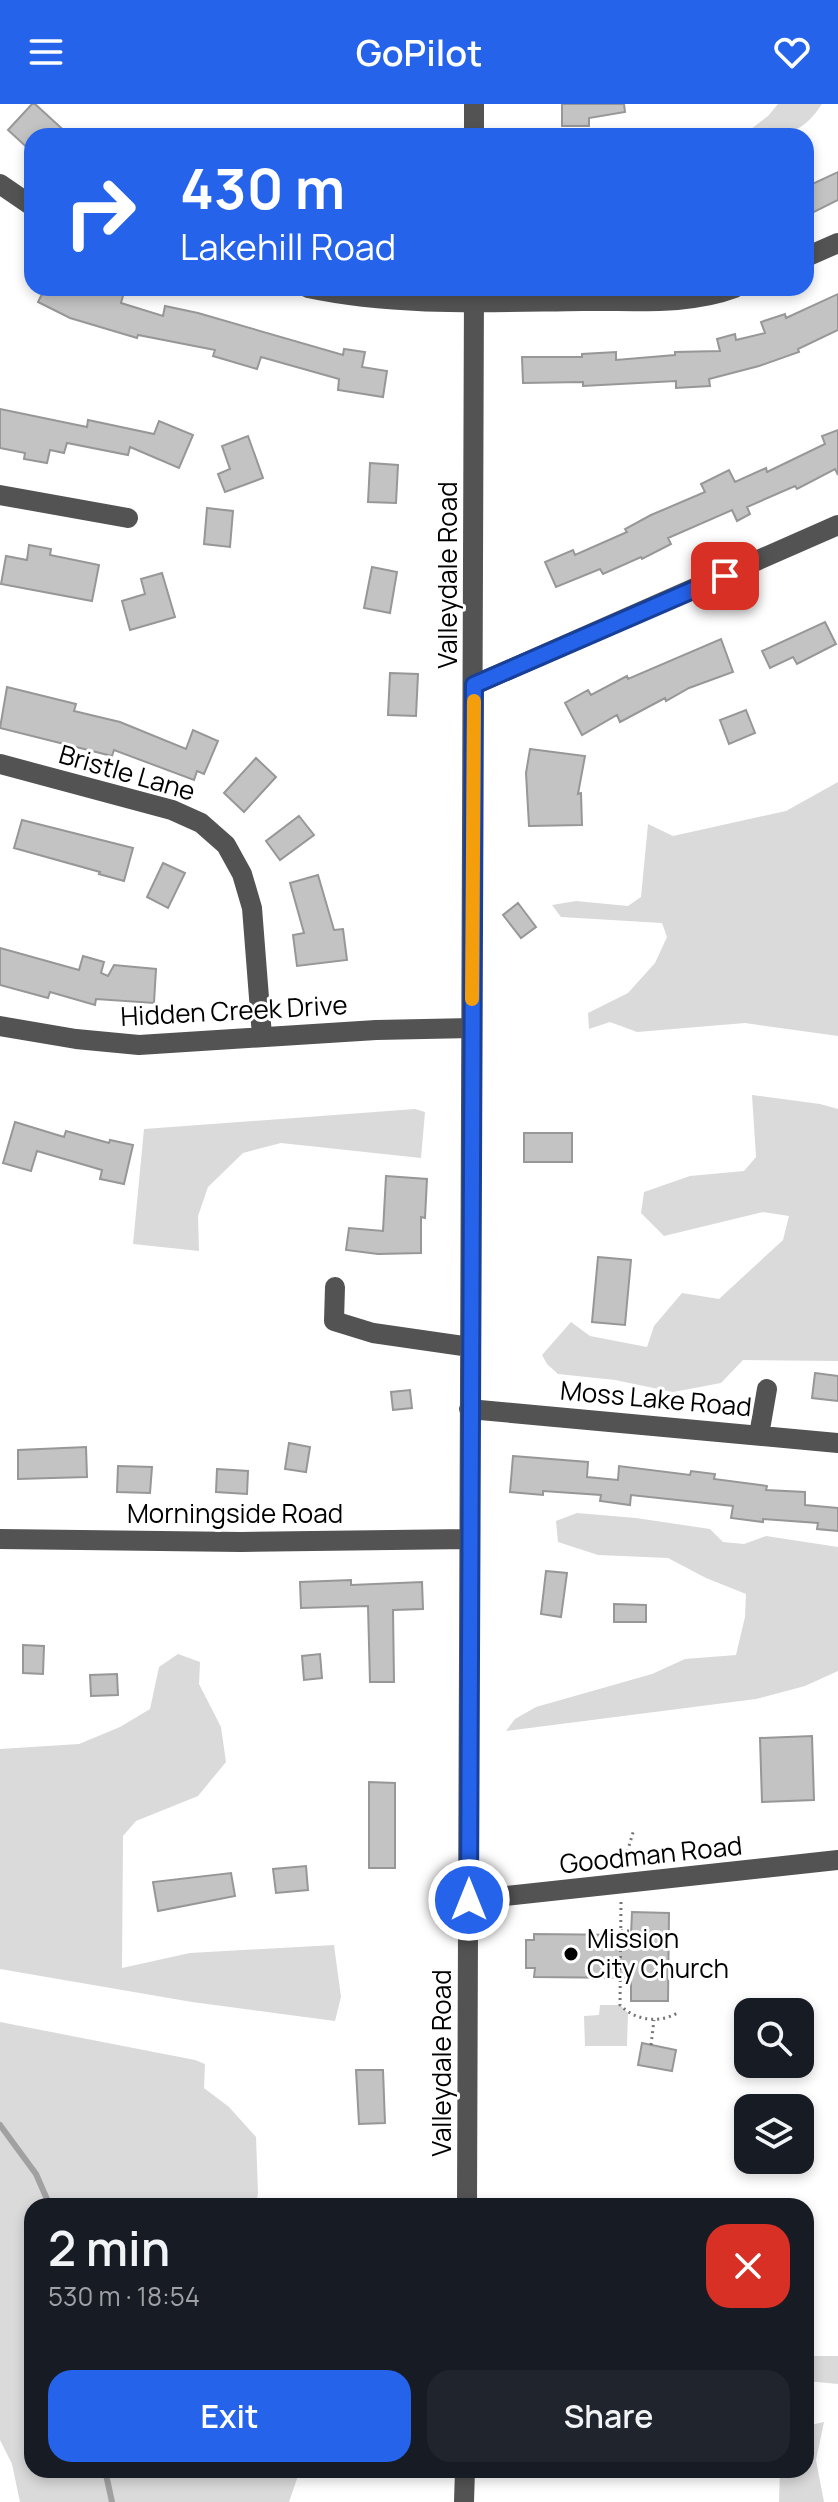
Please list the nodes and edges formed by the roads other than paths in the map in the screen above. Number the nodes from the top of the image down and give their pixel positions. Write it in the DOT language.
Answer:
graph roads {
  1 [pos="474,104"];
  2 [pos="474,128"];
  3 [pos="0,184"];
  4 [pos="24,200"];
  5 [pos="838,243"];
  6 [pos="814,254"];
  7 [pos="357,296"];
  8 [pos="449,296"];
  9 [pos="474,296"];
  10 [pos="517,296"];
  11 [pos="706,296"];
  12 [pos="0,495"];
  13 [pos="128,518"];
  14 [pos="838,525"];
  15 [pos="474,685"];
  16 [pos="0,764"];
  17 [pos="0,1026"];
  18 [pos="472,1028"];
  19 [pos="262,1036"];
  20 [pos="335,1287"];
  21 [pos="470,1347"];
  22 [pos="767,1389"];
  23 [pos="469,1409"];
  24 [pos="759,1435"];
  25 [pos="838,1443"];
  26 [pos="0,1539"];
  27 [pos="469,1539"];
  28 [pos="838,1860"];
  29 [pos="469,1900"];
  30 [pos="467,2198"];
  31 [pos="465,2478"];
  32 [pos="464,2502"];
  1 -- 2 [label="street"];
  3 -- 4 [label="street"];
  5 -- 6 [label="street"];
  7 -- 8 [label="street"];
  9 -- 15 [label="street, Valleydale Road"];
  10 -- 11 [label="street"];
  12 -- 13 [label="street"];
  14 -- 15 [label="street"];
  15 -- 18 [label="street, Valleydale Road"];
  16 -- 19 [label="street, Bristle Lane"];
  17 -- 19 [label="street, Hidden Creek Drive"];
  18 -- 19 [label="street, Hidden Creek Drive"];
  18 -- 21 [label="street, Valleydale Road"];
  20 -- 21 [label="street"];
  21 -- 23 [label="street, Valleydale Road"];
  22 -- 24 [label="street"];
  23 -- 24 [label="street, Moss Lake Road"];
  23 -- 27 [label="street, Valleydale Road"];
  24 -- 25 [label="street, Moss Lake Road"];
  26 -- 27 [label="street, Morningside Road"];
  27 -- 29 [label="street, Valleydale Road"];
  28 -- 29 [label="street, Goodman Road"];
  29 -- 30 [label="street, Valleydale Road"];
  31 -- 32 [label="street"];
}
